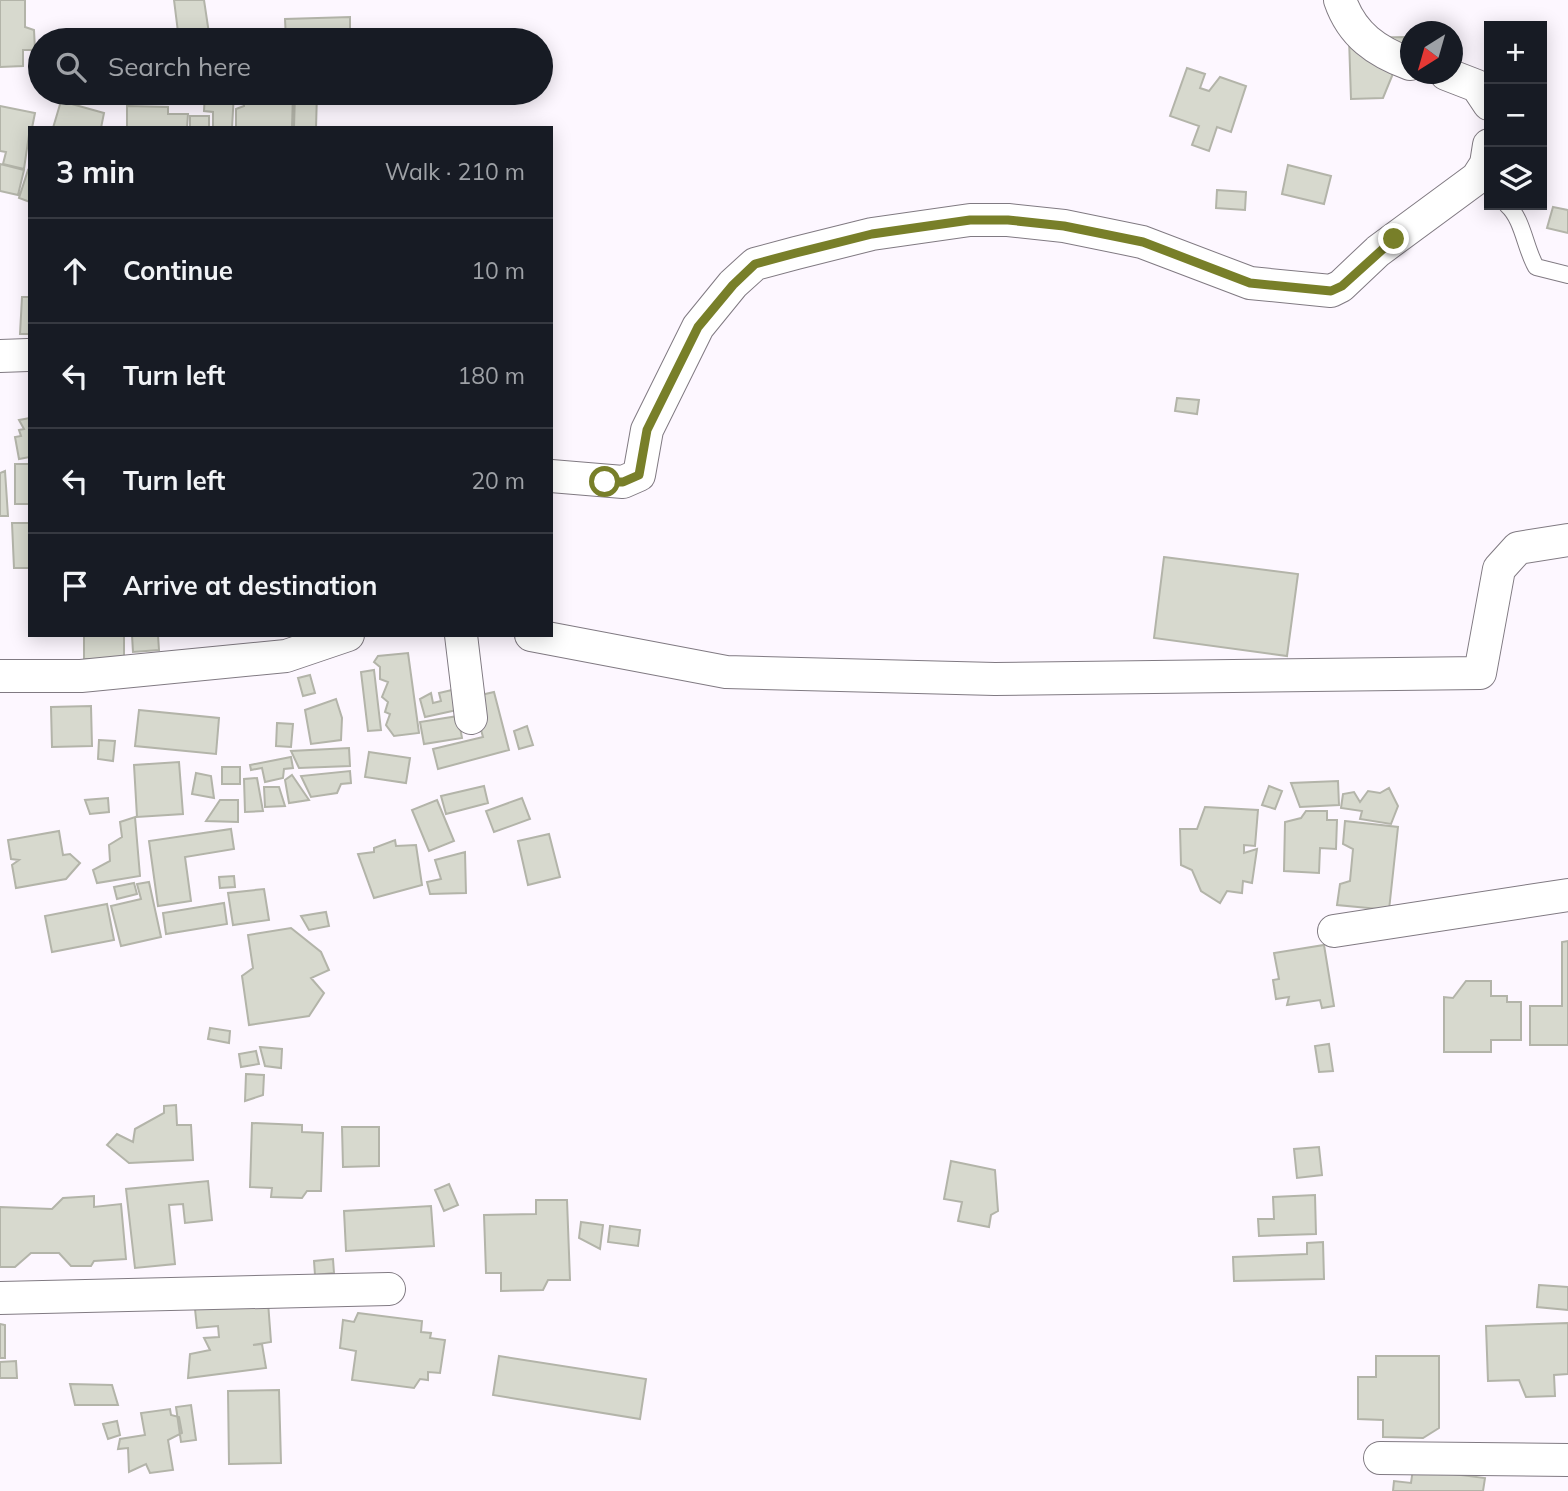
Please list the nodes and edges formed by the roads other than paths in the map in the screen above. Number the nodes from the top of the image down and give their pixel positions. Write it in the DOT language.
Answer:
graph roads {
  1 [pos="1340,0"];
  2 [pos="1400,59"];
  3 [pos="1463,81"];
  4 [pos="1484,96"];
  5 [pos="1489,147"];
  6 [pos="1476,191"];
  7 [pos="1513,210"];
  8 [pos="1568,275"];
  9 [pos="553,476"];
  10 [pos="1568,540"];
  11 [pos="341,637"];
  12 [pos="461,637"];
  13 [pos="542,637"];
  14 [pos="0,676"];
  15 [pos="471,718"];
  16 [pos="1568,895"];
  17 [pos="1334,931"];
  18 [pos="389,1289"];
  19 [pos="0,1298"];
  20 [pos="1380,1458"];
  21 [pos="1568,1460"];
  1 -- 2 [label="street"];
  3 -- 4 [label="street"];
  5 -- 6 [label="street"];
  6 -- 9 [label="street"];
  7 -- 8 [label="lane"];
  10 -- 13 [label="street"];
  11 -- 14 [label="street"];
  12 -- 15 [label="street"];
  16 -- 17 [label="street"];
  18 -- 19 [label="street"];
  20 -- 21 [label="street"];
}
